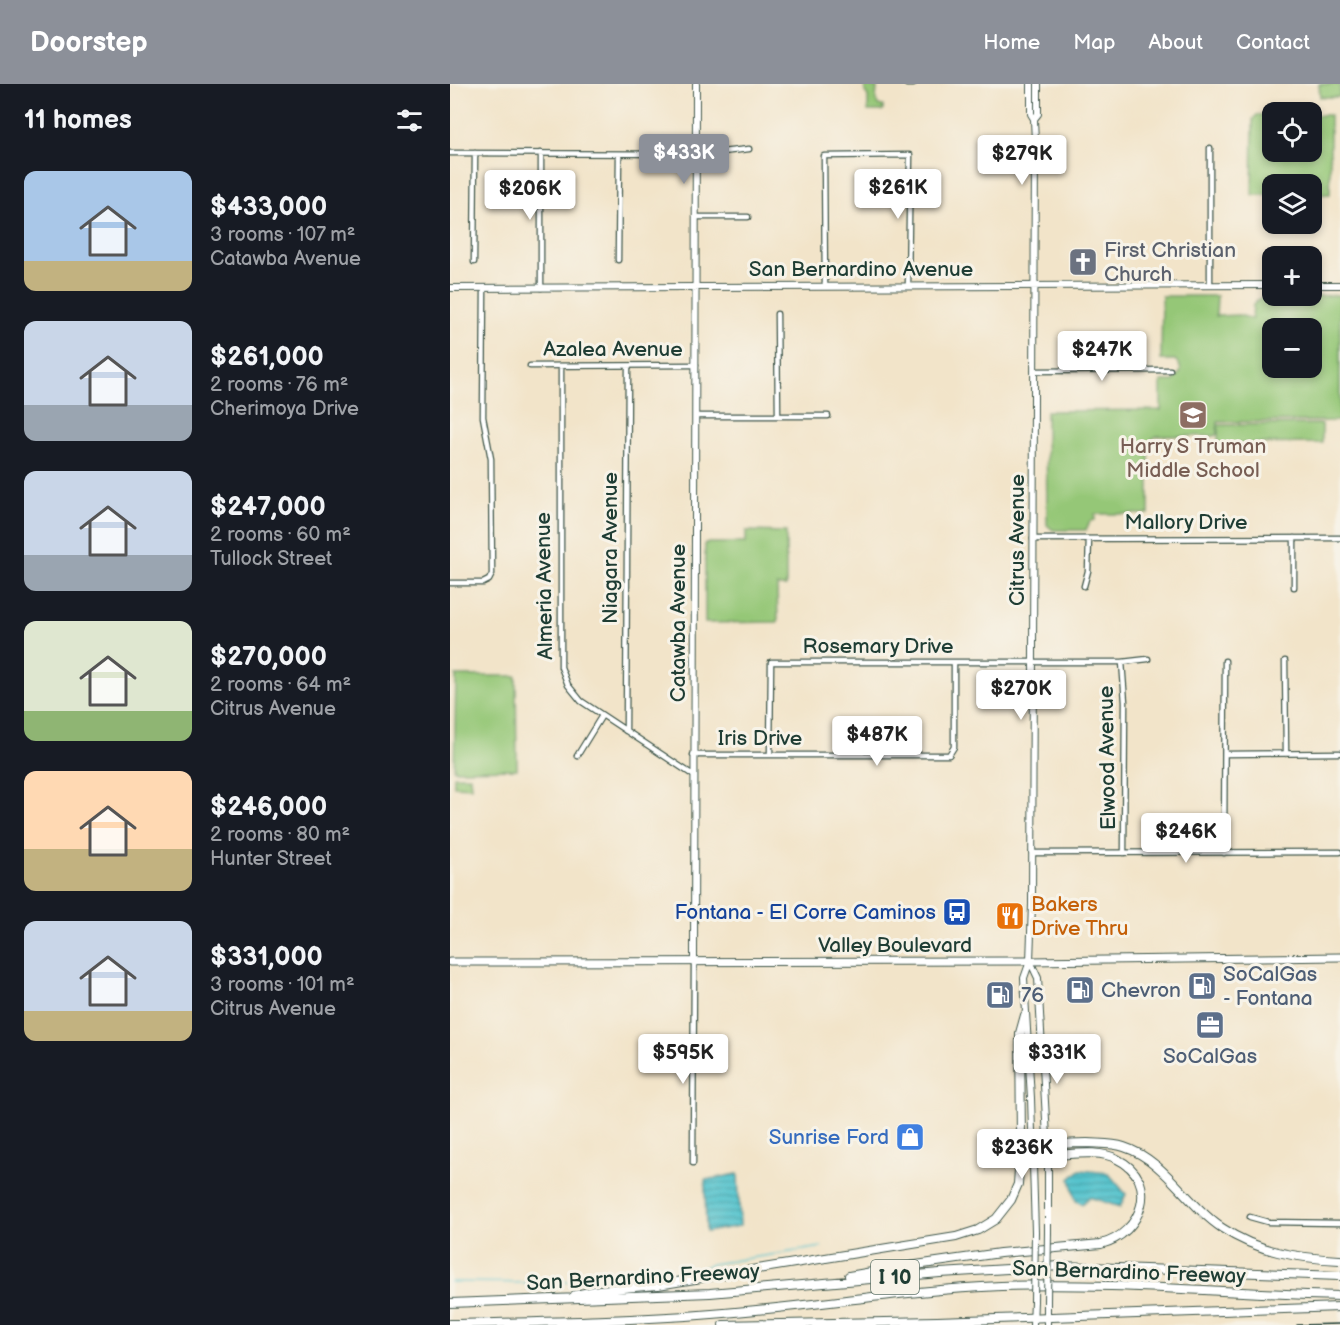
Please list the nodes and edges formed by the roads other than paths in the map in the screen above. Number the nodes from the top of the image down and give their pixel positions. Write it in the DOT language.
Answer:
graph roads {
  1 [pos="696,84"];
  2 [pos="907,84"];
  3 [pos="913,84"];
  4 [pos="1031,84"];
  5 [pos="1038,84"];
  6 [pos="1035,118"];
  7 [pos="1210,148"];
  8 [pos="749,149"];
  9 [pos="450,153"];
  10 [pos="475,153"];
  11 [pos="542,153"];
  12 [pos="619,154"];
  13 [pos="696,154"];
  14 [pos="696,217"];
  15 [pos="748,217"];
  16 [pos="618,260"];
  17 [pos="474,262"];
  18 [pos="1210,284"];
  19 [pos="908,285"];
  20 [pos="1035,285"];
  21 [pos="1262,285"];
  22 [pos="1322,285"];
  23 [pos="1340,285"];
  24 [pos="825,286"];
  25 [pos="695,287"];
  26 [pos="450,288"];
  27 [pos="484,288"];
  28 [pos="541,288"];
  29 [pos="777,314"];
  30 [pos="696,365"];
  31 [pos="530,366"];
  32 [pos="561,366"];
  33 [pos="628,366"];
  34 [pos="1170,370"];
  35 [pos="1034,371"];
  36 [pos="696,416"];
  37 [pos="778,416"];
  38 [pos="828,416"];
  39 [pos="1293,538"];
  40 [pos="1340,538"];
  41 [pos="1033,539"];
  42 [pos="1089,539"];
  43 [pos="450,583"];
  44 [pos="1084,586"];
  45 [pos="1294,587"];
  46 [pos="1148,659"];
  47 [pos="1225,661"];
  48 [pos="1033,662"];
  49 [pos="1122,662"];
  50 [pos="1285,662"];
  51 [pos="954,663"];
  52 [pos="601,717"];
  53 [pos="626,731"];
  54 [pos="1340,753"];
  55 [pos="1225,754"];
  56 [pos="1286,754"];
  57 [pos="693,755"];
  58 [pos="770,755"];
  59 [pos="577,756"];
  60 [pos="693,775"];
  61 [pos="1340,852"];
  62 [pos="1032,853"];
  63 [pos="1125,853"];
  64 [pos="1224,853"];
  65 [pos="1340,957"];
  66 [pos="1030,961"];
  67 [pos="450,962"];
  68 [pos="694,963"];
  69 [pos="1025,1015"];
  70 [pos="1048,1145"];
  71 [pos="1033,1149"];
  72 [pos="1048,1155"];
  73 [pos="693,1163"];
  74 [pos="1250,1217"];
  75 [pos="1340,1223"];
  76 [pos="1340,1260"];
  77 [pos="1340,1276"];
  78 [pos="803,1285"];
  79 [pos="1340,1296"];
  80 [pos="550,1300"];
  81 [pos="450,1304"];
  82 [pos="1340,1307"];
  83 [pos="1047,1320"];
  84 [pos="558,1321"];
  85 [pos="1033,1321"];
  86 [pos="450,1324"];
  87 [pos="579,1325"];
  88 [pos="723,1325"];
  1 -- 13 [label="main road, Catawba Avenue"];
  2 -- 3 [label="street"];
  4 -- 6 [label="main road, Citrus Avenue"];
  5 -- 6 [label="main road, Citrus Avenue"];
  6 -- 20 [label="main road, Citrus Avenue"];
  7 -- 18 [label="street"];
  8 -- 13 [label="street"];
  9 -- 10 [label="street"];
  10 -- 11 [label="street"];
  10 -- 17 [label="street"];
  11 -- 12 [label="street"];
  11 -- 28 [label="street"];
  12 -- 13 [label="street"];
  12 -- 16 [label="street"];
  13 -- 14 [label="main road, Catawba Avenue"];
  14 -- 15 [label="street"];
  14 -- 25 [label="main road, Catawba Avenue"];
  18 -- 20 [label="main road, San Bernardino Avenue"];
  18 -- 21 [label="main road, San Bernardino Avenue"];
  19 -- 20 [label="main road, San Bernardino Avenue"];
  19 -- 24 [label="main road, San Bernardino Avenue"];
  19 -- 24 [label="street"];
  20 -- 35 [label="main road, Citrus Avenue"];
  22 -- 23 [label="main road"];
  24 -- 25 [label="main road, San Bernardino Avenue"];
  25 -- 28 [label="main road, San Bernardino Avenue"];
  25 -- 30 [label="main road, Catawba Avenue"];
  26 -- 27 [label="main road, San Bernardino Avenue"];
  27 -- 28 [label="main road, San Bernardino Avenue"];
  27 -- 43 [label="street"];
  29 -- 37 [label="street"];
  30 -- 33 [label="street, Azalea Avenue"];
  30 -- 36 [label="main road, Catawba Avenue"];
  31 -- 32 [label="street, Azalea Avenue"];
  32 -- 33 [label="street, Azalea Avenue"];
  32 -- 52 [label="street, Almeria Avenue"];
  33 -- 53 [label="street, Niagara Avenue"];
  34 -- 35 [label="street"];
  35 -- 41 [label="main road, Citrus Avenue"];
  36 -- 37 [label="street"];
  36 -- 57 [label="main road, Catawba Avenue"];
  37 -- 38 [label="street"];
  39 -- 40 [label="street, Mallory Drive"];
  39 -- 42 [label="street, Mallory Drive"];
  39 -- 45 [label="street"];
  41 -- 42 [label="street, Mallory Drive"];
  41 -- 48 [label="main road, Citrus Avenue"];
  42 -- 44 [label="street"];
  46 -- 49 [label="street, Rosemary Drive"];
  47 -- 55 [label="street"];
  48 -- 49 [label="street, Rosemary Drive"];
  48 -- 51 [label="street, Rosemary Drive"];
  48 -- 62 [label="main road, Citrus Avenue"];
  49 -- 63 [label="street, Elwood Avenue"];
  50 -- 56 [label="street"];
  51 -- 58 [label="street, Iris Drive"];
  51 -- 58 [label="street, Rosemary Drive"];
  52 -- 53 [label="street, Almeria Avenue"];
  52 -- 59 [label="street"];
  53 -- 60 [label="street, Almeria Avenue"];
  54 -- 56 [label="street"];
  55 -- 56 [label="street"];
  55 -- 64 [label="street"];
  57 -- 58 [label="street, Iris Drive"];
  57 -- 60 [label="main road, Catawba Avenue"];
  60 -- 68 [label="main road, Catawba Avenue"];
  61 -- 64 [label="street"];
  62 -- 63 [label="street"];
  62 -- 66 [label="main road, Citrus Avenue"];
  63 -- 64 [label="street"];
  65 -- 66 [label="main road, Valley Boulevard"];
  66 -- 68 [label="main road, Valley Boulevard"];
  66 -- 69 [label="main road, Citrus Avenue"];
  66 -- 70 [label="main road, Citrus Avenue"];
  67 -- 68 [label="main road, Valley Boulevard"];
  68 -- 73 [label="street, Catawba Avenue"];
  69 -- 71 [label="main road, Citrus Avenue"];
  69 -- 80 [label="highway"];
  70 -- 71 [label="highway"];
  70 -- 72 [label="main road, Citrus Avenue"];
  70 -- 76 [label="highway"];
  71 -- 85 [label="main road, Citrus Avenue, bridge"];
  72 -- 78 [label="highway"];
  72 -- 83 [label="main road, Citrus Avenue, bridge"];
  74 -- 75 [label="street"];
  77 -- 78 [label="highway, San Bernardino Freeway / I 10"];
  78 -- 80 [label="highway, San Bernardino Freeway / I 10"];
  79 -- 84 [label="highway, San Bernardino Freeway / I 10"];
  80 -- 81 [label="highway, San Bernardino Freeway / I 10"];
  82 -- 83 [label="highway"];
  83 -- 85 [label="highway"];
  84 -- 86 [label="highway, San Bernardino Freeway / I 10"];
  84 -- 87 [label="highway"];
  85 -- 88 [label="highway"];
}
